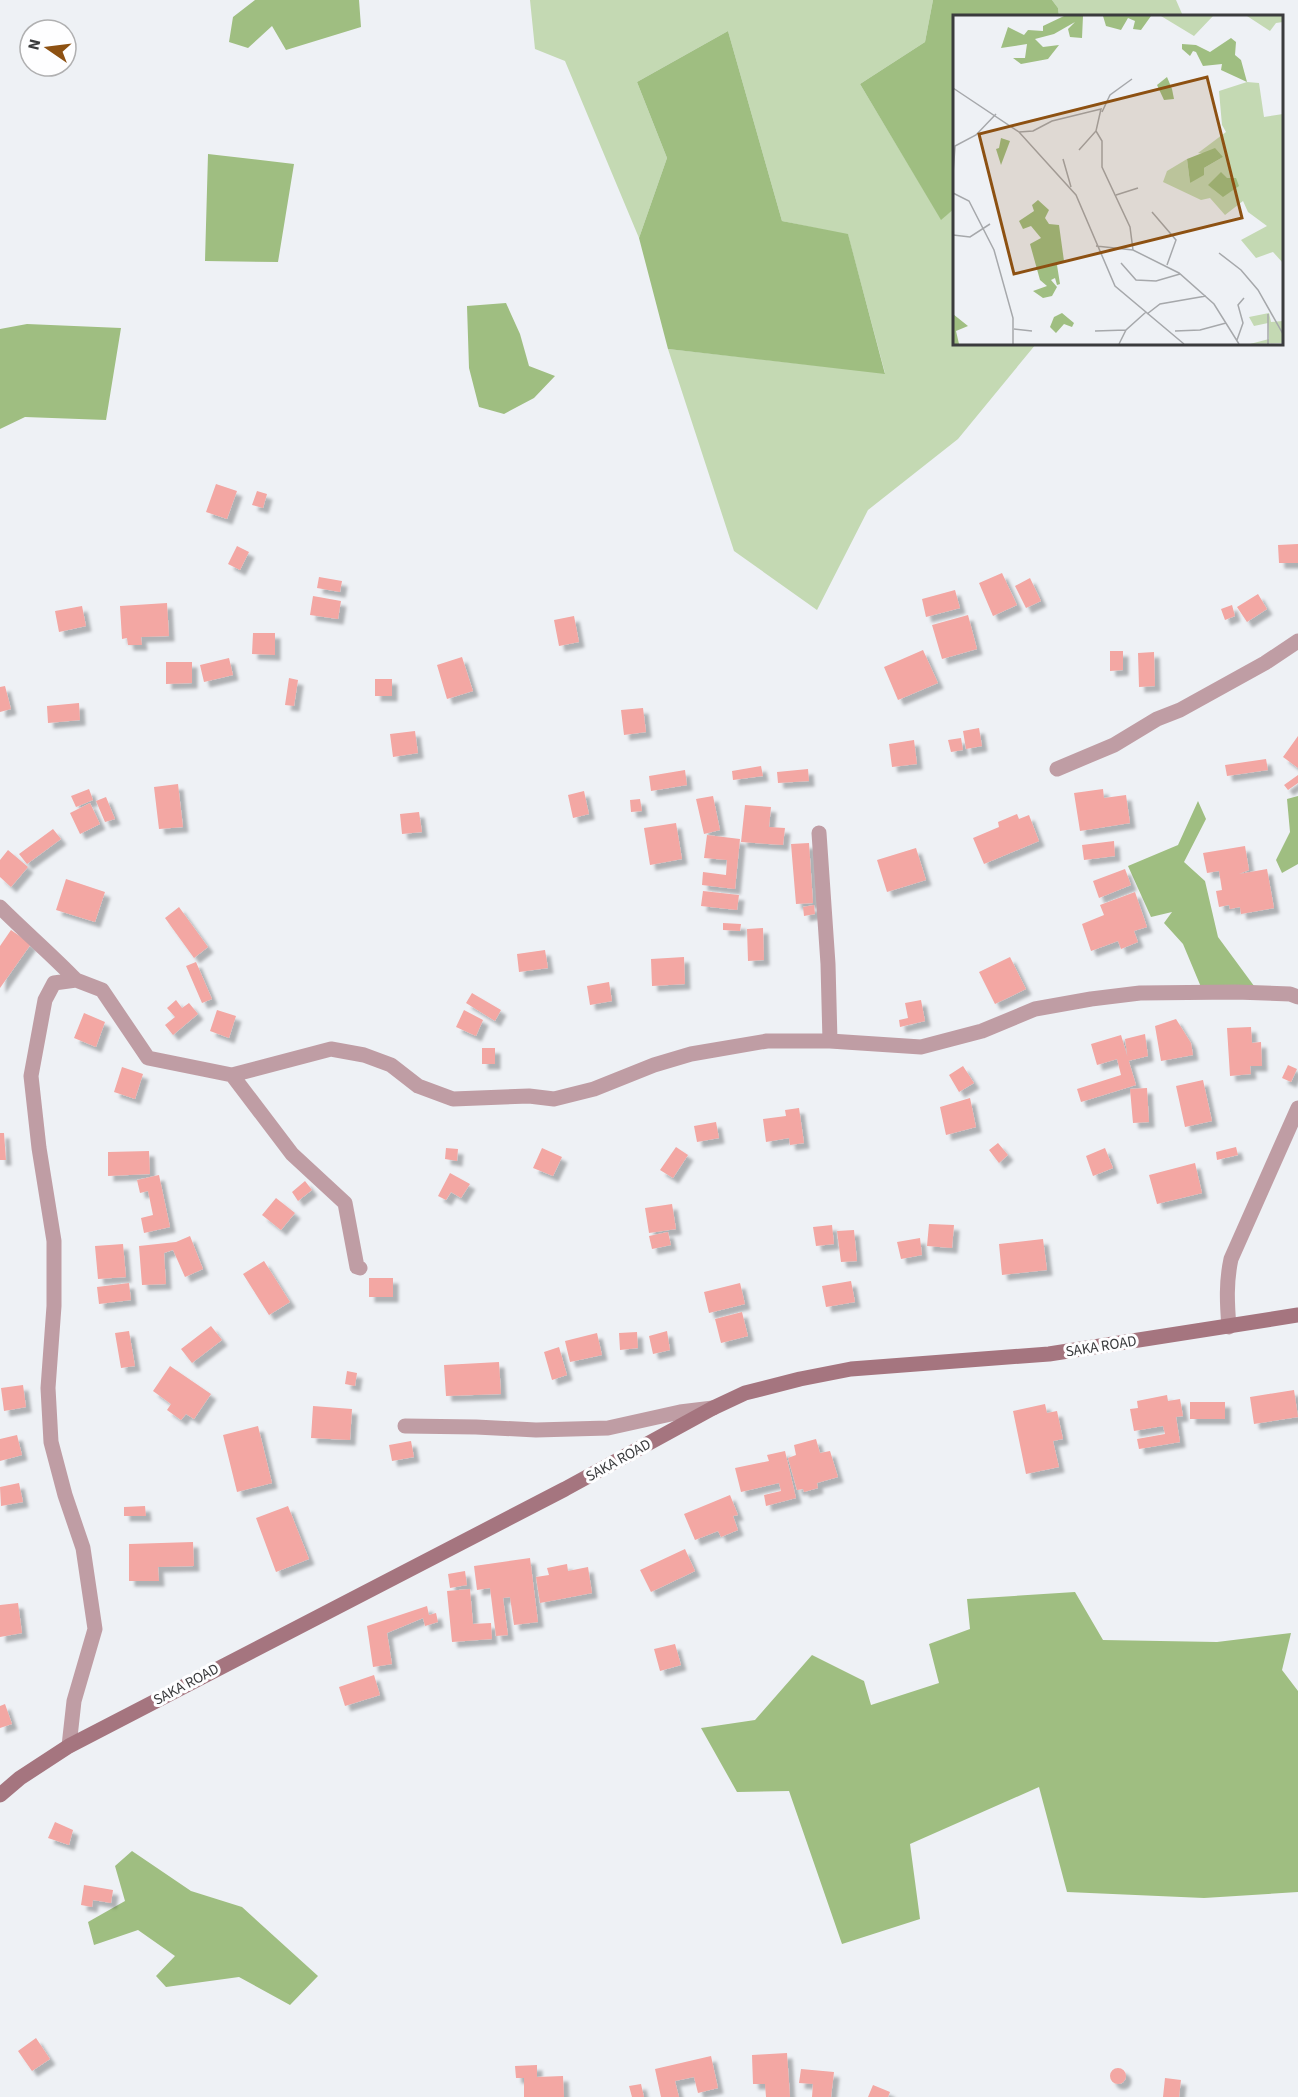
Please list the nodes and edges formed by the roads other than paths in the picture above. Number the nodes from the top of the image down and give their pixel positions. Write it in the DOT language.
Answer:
graph roads {
  1 [pos="1298,641"];
  2 [pos="1057,769"];
  3 [pos="819,833"];
  4 [pos="0,907"];
  5 [pos="76,980"];
  6 [pos="1298,997"];
  7 [pos="830,1041"];
  8 [pos="232,1075"];
  9 [pos="1298,1108"];
  10 [pos="360,1268"];
  11 [pos="1298,1315"];
  12 [pos="1229,1327"];
  13 [pos="713,1408"];
  14 [pos="405,1426"];
  15 [pos="69,1746"];
  16 [pos="0,1795"];
  1 -- 2 [label="street"];
  3 -- 7 [label="street"];
  4 -- 5 [label="street"];
  5 -- 8 [label="street"];
  5 -- 15 [label="street"];
  6 -- 7 [label="street"];
  7 -- 8 [label="street"];
  8 -- 10 [label="street"];
  9 -- 12 [label="street"];
  11 -- 12 [label="main road, SAKA ROAD"];
  12 -- 13 [label="main road, SAKA ROAD"];
  13 -- 14 [label="street"];
  13 -- 15 [label="main road, SAKA ROAD"];
  15 -- 16 [label="main road, SAKA ROAD"];
}
